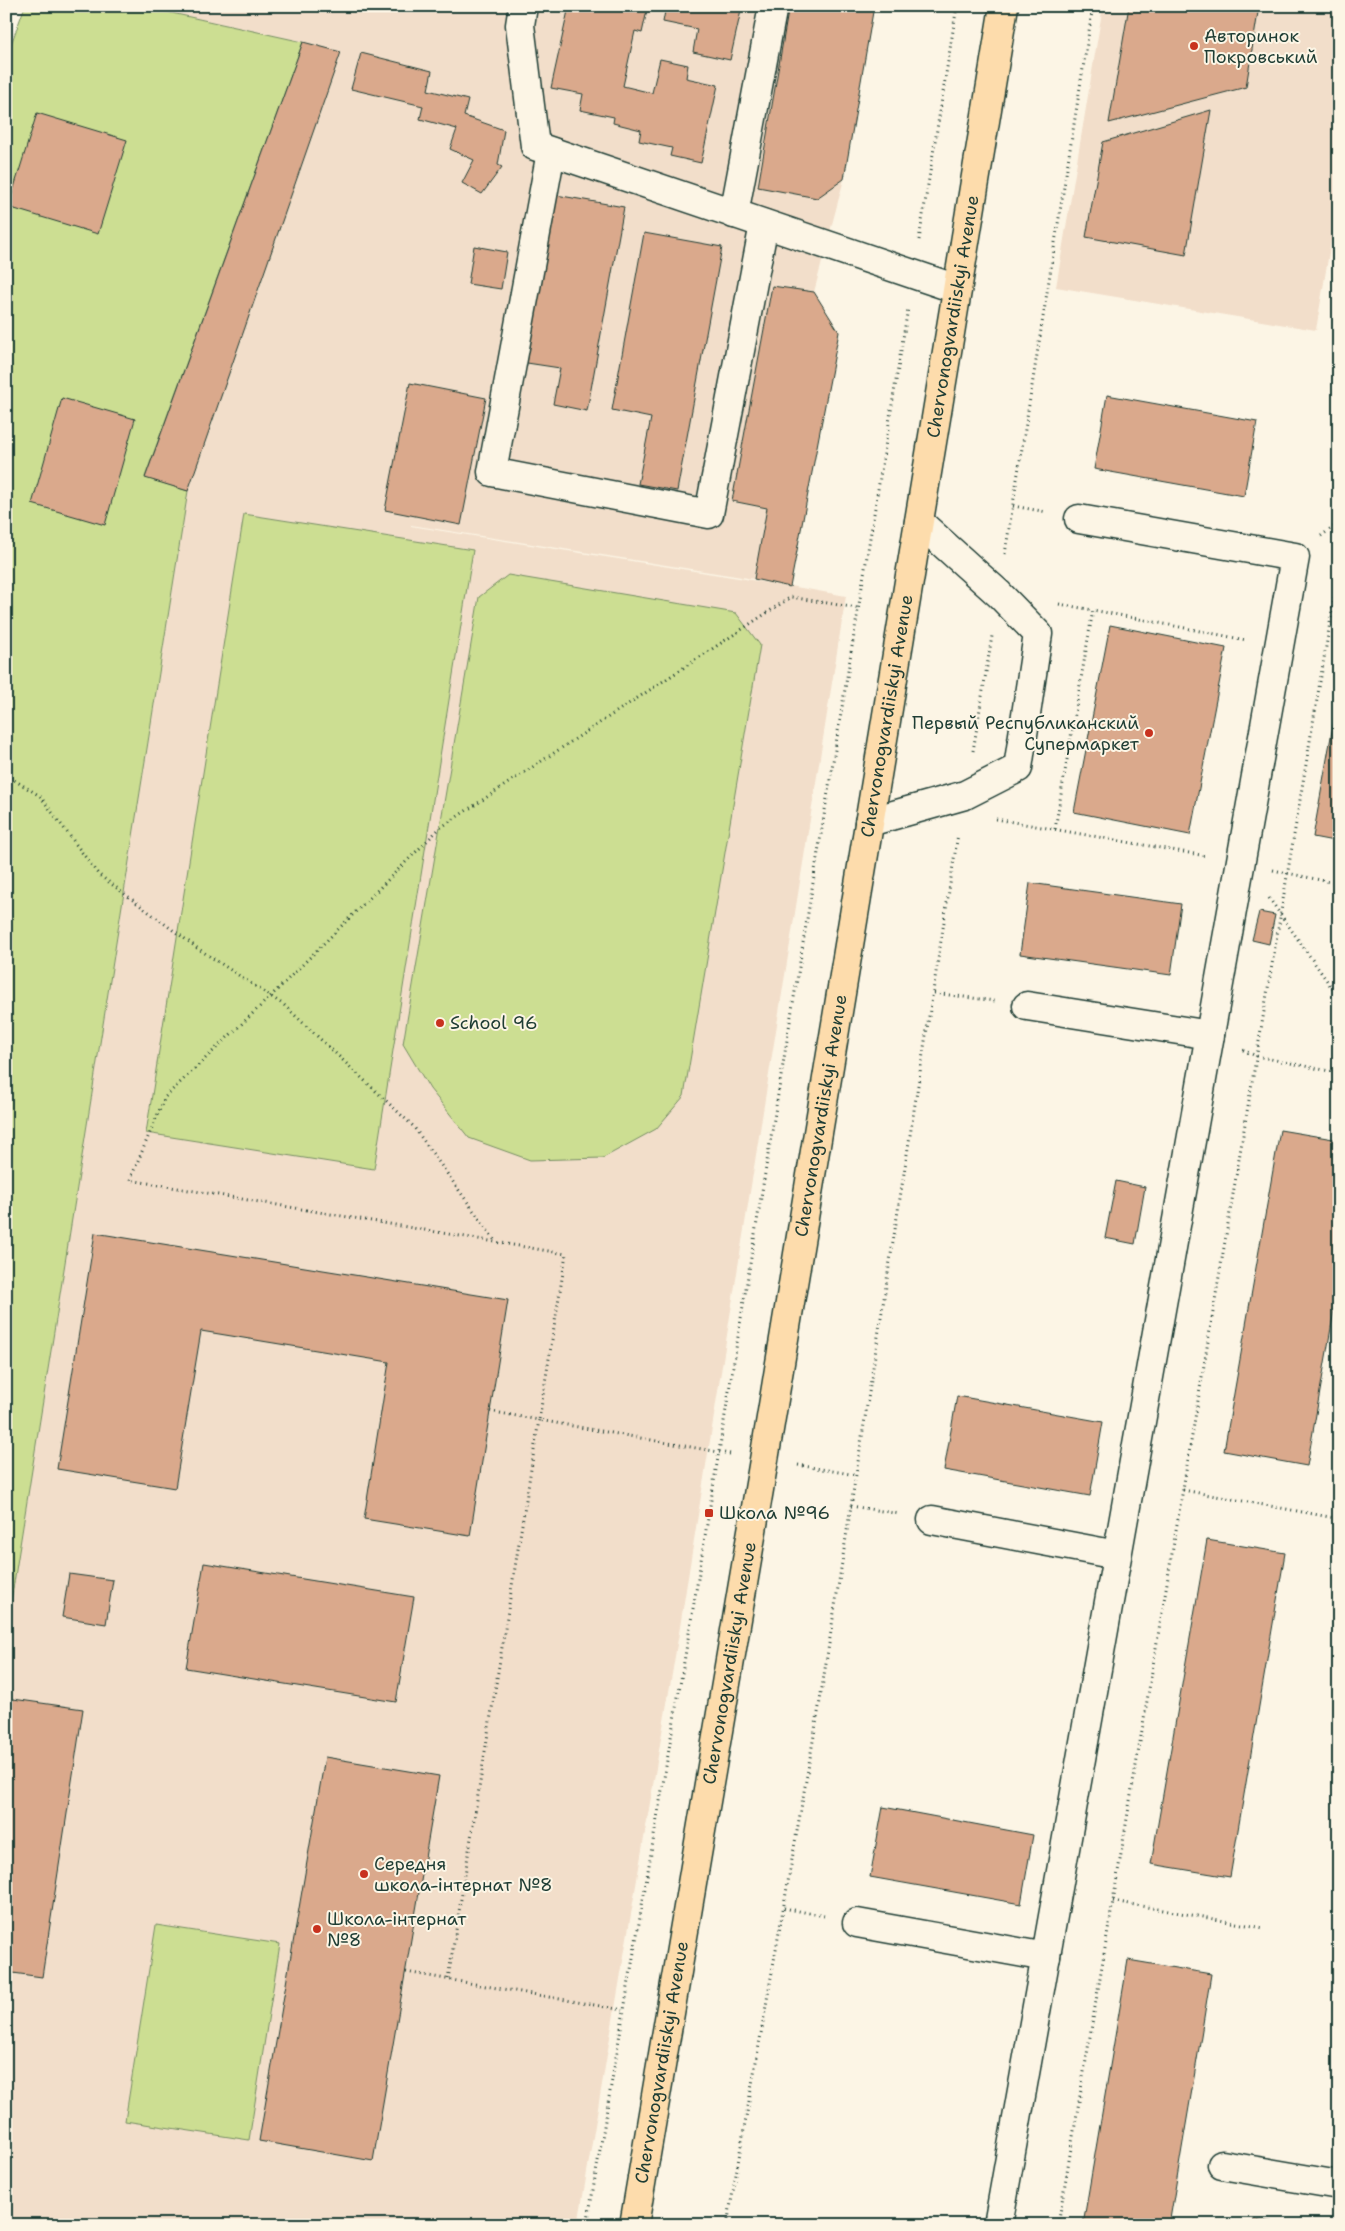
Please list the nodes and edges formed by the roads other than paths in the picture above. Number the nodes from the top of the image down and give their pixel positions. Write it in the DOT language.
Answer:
graph roads {
  1 [pos="523,6"];
  2 [pos="773,6"];
  3 [pos="1004,6"];
  4 [pos="551,152"];
  5 [pos="734,214"];
  6 [pos="764,224"];
  7 [pos="957,289"];
  8 [pos="1080,519"];
  9 [pos="919,522"];
  10 [pos="869,822"];
  11 [pos="1027,1006"];
  12 [pos="1210,1035"];
  13 [pos="932,1520"];
  14 [pos="1117,1555"];
  15 [pos="857,1923"];
  16 [pos="1046,1957"];
  17 [pos="1222,2165"];
  18 [pos="1339,2185"];
  19 [pos="634,2225"];
  20 [pos="998,2225"];
  1 -- 4 [label="lane"];
  2 -- 5 [label="lane"];
  3 -- 7 [label="main road, Chervonogvardiiskyi Avenue"];
  4 -- 5 [label="lane"];
  4 -- 6 [label="lane"];
  5 -- 6 [label="lane"];
  6 -- 7 [label="lane"];
  7 -- 9 [label="main road, Chervonogvardiiskyi Avenue"];
  8 -- 12 [label="lane"];
  9 -- 10 [label="main road, Chervonogvardiiskyi Avenue"];
  9 -- 10 [label="lane"];
  10 -- 19 [label="main road, Chervonogvardiiskyi Avenue"];
  11 -- 12 [label="lane"];
  12 -- 14 [label="lane"];
  13 -- 14 [label="lane"];
  14 -- 16 [label="lane"];
  15 -- 16 [label="lane"];
  16 -- 20 [label="lane"];
  17 -- 18 [label="lane"];
}
